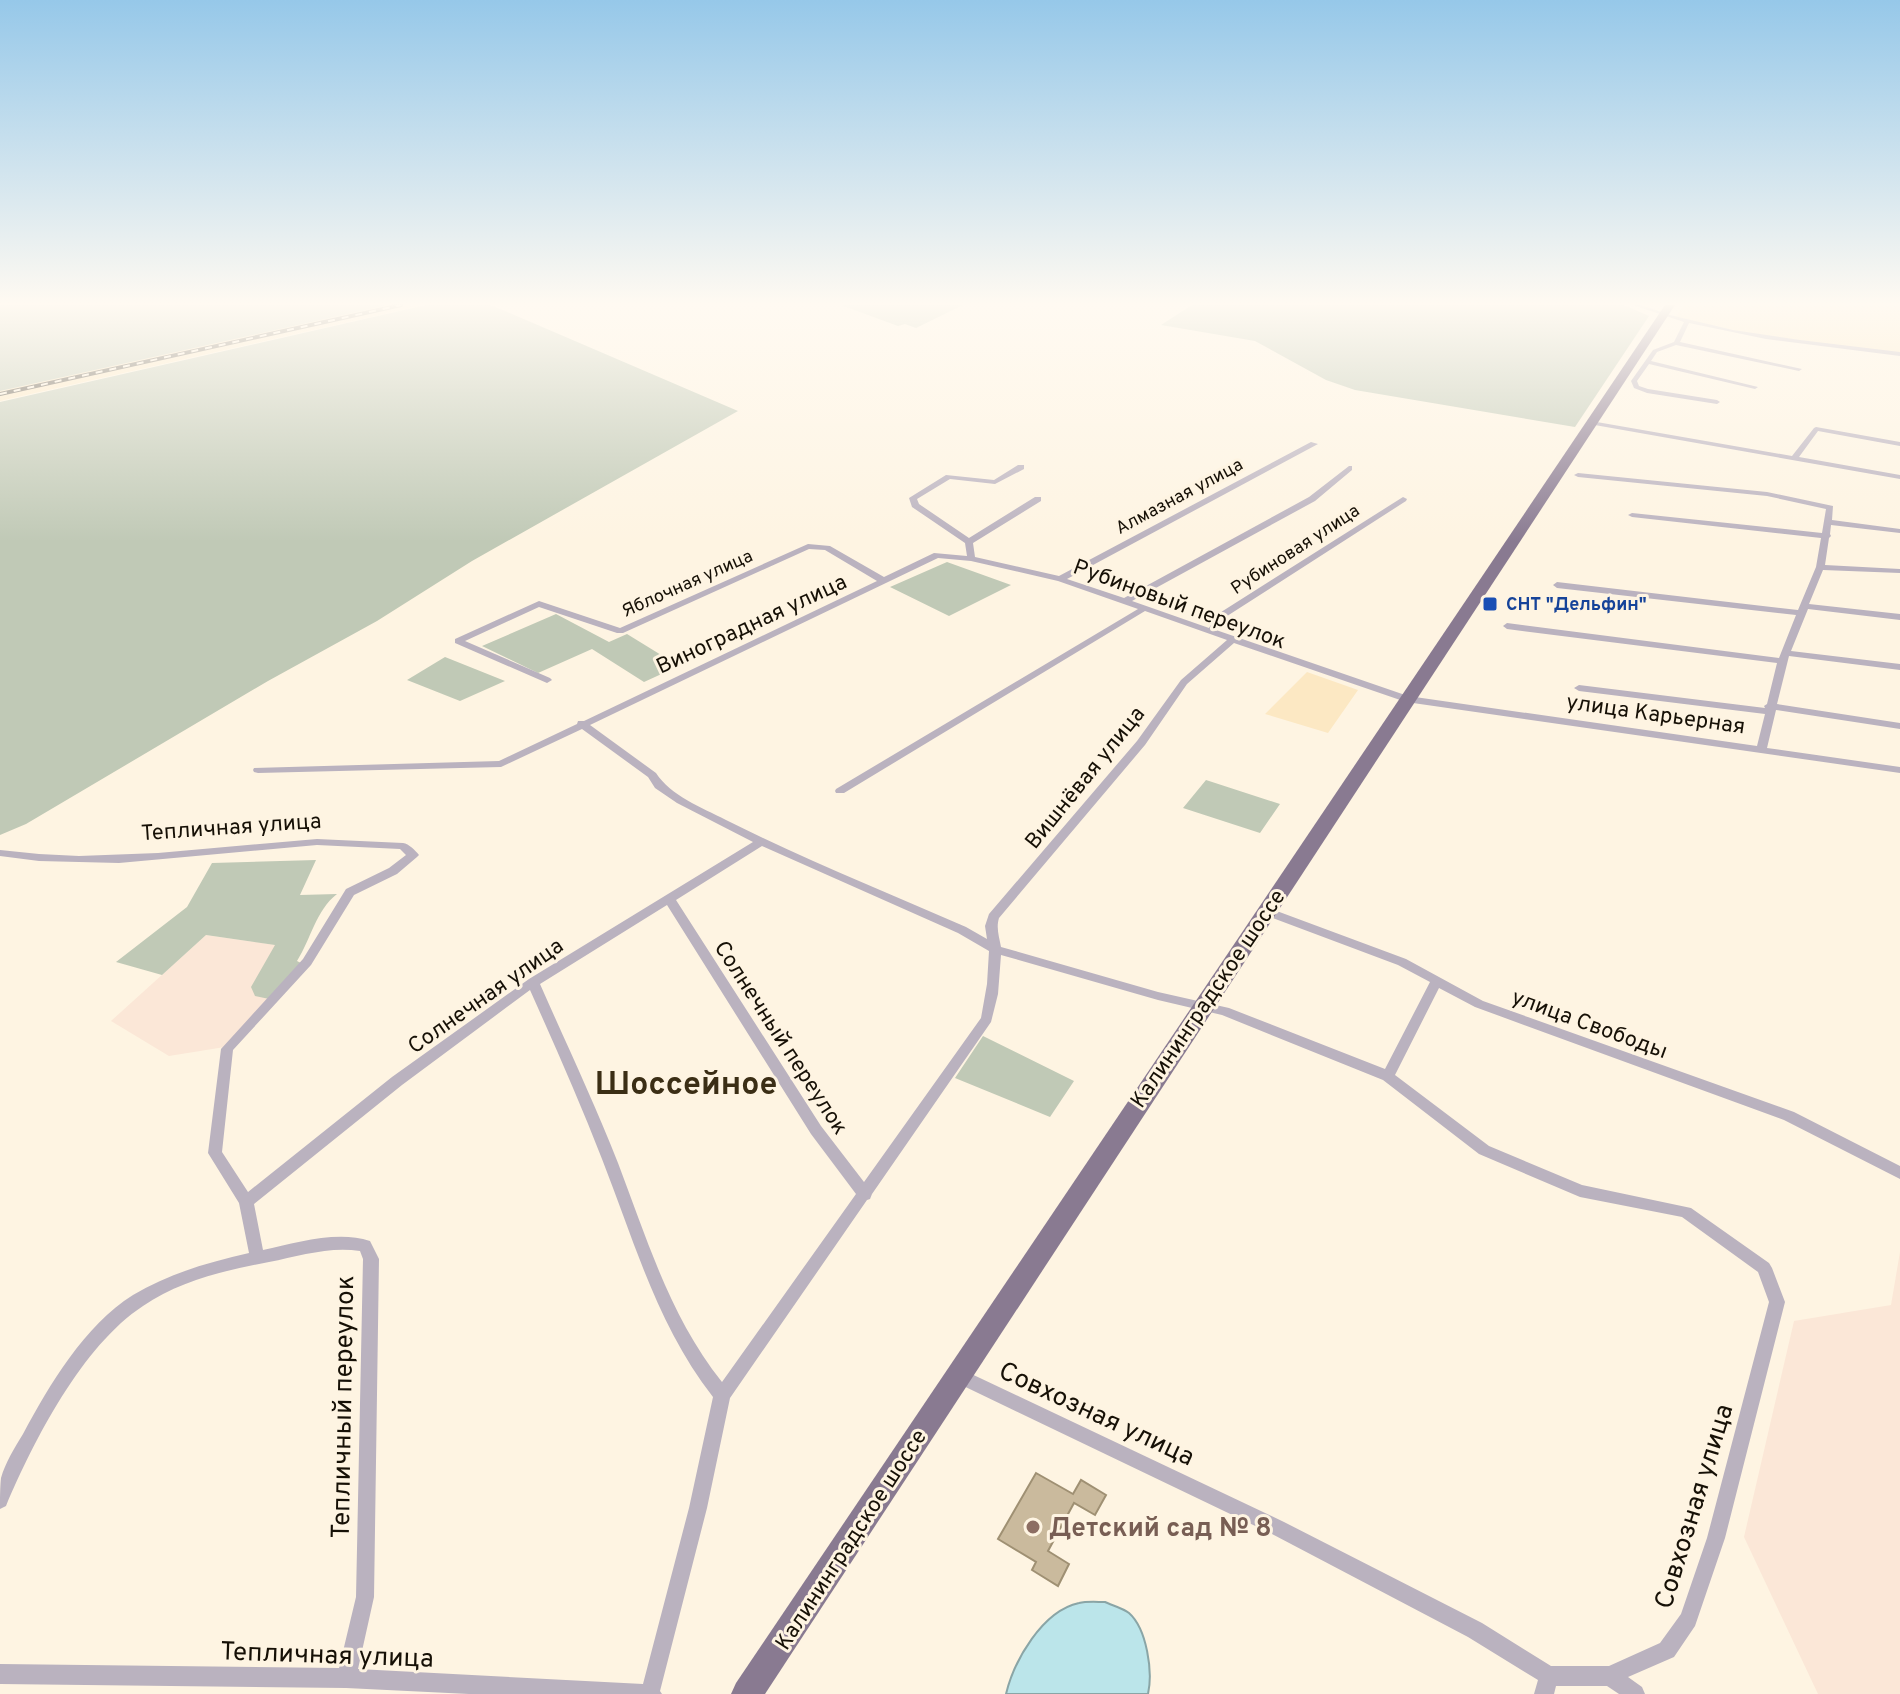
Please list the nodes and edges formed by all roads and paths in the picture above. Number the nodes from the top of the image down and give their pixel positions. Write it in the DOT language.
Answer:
graph roads {
  1 [pos="1617,384"];
  2 [pos="1635,384"];
  3 [pos="1742,384"];
  4 [pos="1755,387"];
  5 [pos="1717,402"];
  6 [pos="1591,423"];
  7 [pos="1314,444"];
  8 [pos="1900,444"];
  9 [pos="1796,456"];
  10 [pos="1021,467"];
  11 [pos="1349,468"];
  12 [pos="1578,475"];
  13 [pos="1900,477"];
  14 [pos="1038,499"];
  15 [pos="1403,499"];
  16 [pos="1632,515"];
  17 [pos="1829,522"];
  18 [pos="1900,531"];
  19 [pos="1827,536"];
  20 [pos="969,542"];
  21 [pos="937,555"];
  22 [pos="971,559"];
  23 [pos="1820,567"];
  24 [pos="1900,571"];
  25 [pos="1060,579"];
  26 [pos="882,580"];
  27 [pos="1557,585"];
  28 [pos="1124,602"];
  29 [pos="1142,610"];
  30 [pos="1804,610"];
  31 [pos="1900,617"];
  32 [pos="1507,626"];
  33 [pos="1210,632"];
  34 [pos="1231,641"];
  35 [pos="1784,657"];
  36 [pos="1900,667"];
  37 [pos="547,680"];
  38 [pos="1579,688"];
  39 [pos="1406,699"];
  40 [pos="1768,709"];
  41 [pos="581,723"];
  42 [pos="1900,726"];
  43 [pos="1762,748"];
  44 [pos="258,770"];
  45 [pos="1900,770"];
  46 [pos="840,791"];
  47 [pos="761,842"];
  48 [pos="0,853"];
  49 [pos="669,898"];
  50 [pos="1266,911"];
  51 [pos="995,949"];
  52 [pos="533,982"];
  53 [pos="1436,982"];
  54 [pos="1202,1005"];
  55 [pos="1388,1076"];
  56 [pos="1900,1173"];
  57 [pos="865,1195"];
  58 [pos="246,1202"];
  59 [pos="257,1257"];
  60 [pos="957,1375"];
  61 [pos="722,1395"];
  62 [pos="0,1500"];
  63 [pos="0,1674"];
  64 [pos="1610,1676"];
  65 [pos="346,1678"];
  66 [pos="1547,1685"];
  67 [pos="651,1694"];
  68 [pos="747,1694"];
  69 [pos="1635,1694"];
  1 -- 6 [label="main road, Калининградское шоссе"];
  2 -- 5 [label="street"];
  3 -- 4 [label="street"];
  6 -- 9 [label="street"];
  6 -- 39 [label="main road, Калининградское шоссе"];
  7 -- 25 [label="street, Алмазная улица"];
  8 -- 9 [label="street"];
  9 -- 13 [label="street"];
  10 -- 20 [label="street"];
  11 -- 28 [label="street"];
  12 -- 17 [label="street"];
  14 -- 20 [label="street"];
  15 -- 33 [label="street, Рубиновая улица"];
  16 -- 19 [label="street"];
  17 -- 18 [label="street"];
  17 -- 19 [label="street"];
  19 -- 23 [label="street"];
  20 -- 22 [label="street"];
  21 -- 22 [label="street, Рубиновый переулок"];
  21 -- 26 [label="street, Виноградная улица"];
  22 -- 25 [label="street, Рубиновый переулок"];
  23 -- 24 [label="street"];
  23 -- 30 [label="street"];
  25 -- 28 [label="street, Рубиновый переулок"];
  26 -- 37 [label="street, Яблочная улица"];
  26 -- 41 [label="street, Виноградная улица"];
  27 -- 30 [label="street"];
  28 -- 29 [label="street, Рубиновый переулок"];
  29 -- 33 [label="street, Рубиновый переулок"];
  29 -- 46 [label="street"];
  30 -- 31 [label="street"];
  30 -- 35 [label="street"];
  32 -- 35 [label="street"];
  33 -- 34 [label="street, Рубиновый переулок"];
  34 -- 39 [label="street, Рубиновый переулок"];
  34 -- 51 [label="street, Вишнёвая улица"];
  35 -- 36 [label="street"];
  35 -- 40 [label="street"];
  38 -- 40 [label="street"];
  39 -- 43 [label="street, улица Карьерная"];
  39 -- 50 [label="main road, Калининградское шоссе"];
  40 -- 42 [label="street"];
  40 -- 43 [label="street"];
  41 -- 44 [label="street, Виноградная улица"];
  41 -- 47 [label="street, Совхозная улица"];
  43 -- 45 [label="street, улица Карьерная"];
  47 -- 49 [label="street, Солнечная улица"];
  47 -- 51 [label="street, Совхозная улица"];
  48 -- 58 [label="street, Тепличная улица"];
  49 -- 52 [label="street, Солнечная улица"];
  49 -- 57 [label="street, Солнечный переулок"];
  50 -- 53 [label="street, улица Свободы"];
  50 -- 54 [label="main road, Калининградское шоссе"];
  51 -- 54 [label="street, Совхозная улица"];
  51 -- 57 [label="street, Вишнёвая улица"];
  52 -- 58 [label="street, Солнечная улица"];
  52 -- 61 [label="street"];
  53 -- 55 [label="street"];
  53 -- 56 [label="street, улица Свободы"];
  54 -- 55 [label="street, Совхозная улица"];
  54 -- 60 [label="main road, Калининградское шоссе"];
  55 -- 64 [label="street, Совхозная улица"];
  57 -- 61 [label="street, Вишнёвая улица"];
  58 -- 59 [label="street, Тепличная улица"];
  59 -- 62 [label="street"];
  59 -- 65 [label="street, Тепличный переулок"];
  60 -- 66 [label="street, Совхозная улица"];
  60 -- 68 [label="main road, Калининградское шоссе"];
  61 -- 67 [label="street"];
  63 -- 65 [label="street, Тепличная улица"];
  64 -- 66 [label="street, Совхозная улица"];
  64 -- 69 [label="street"];
  65 -- 67 [label="street, Тепличная улица"];
}
